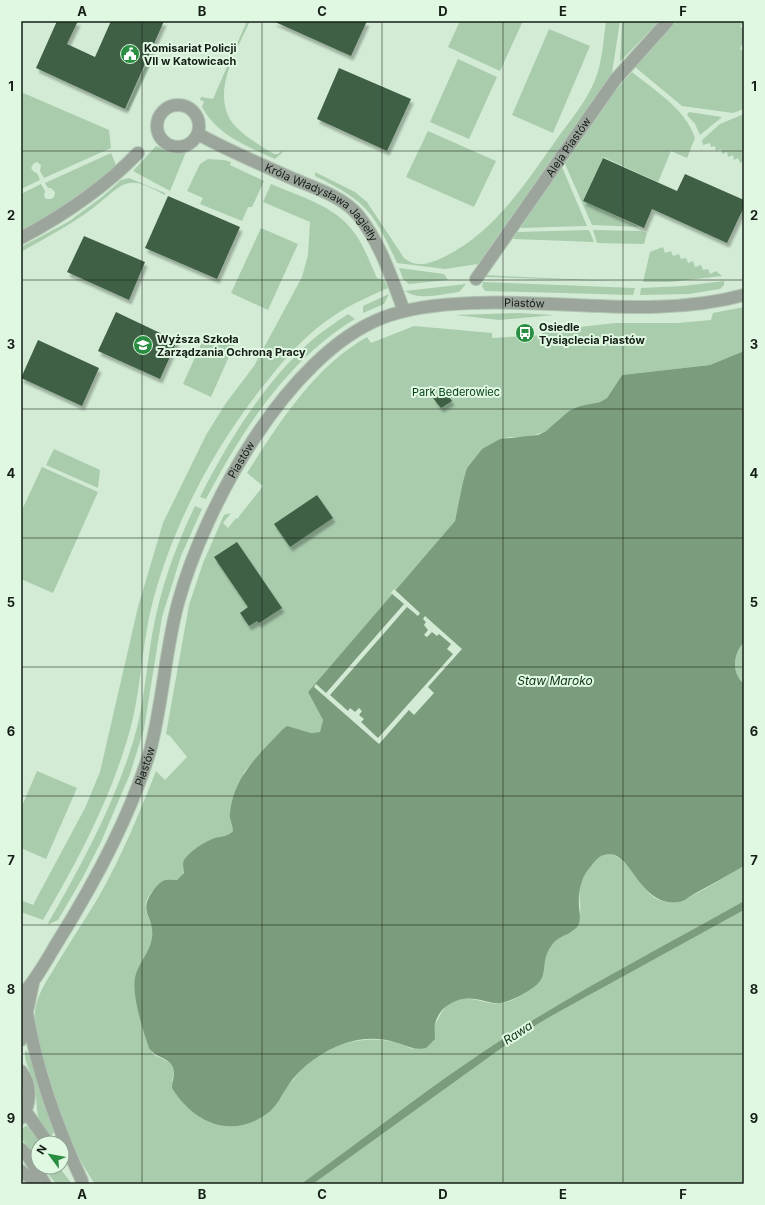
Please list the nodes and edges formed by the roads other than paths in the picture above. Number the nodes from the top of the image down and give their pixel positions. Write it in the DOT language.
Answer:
graph roads {
  1 [pos="668,21"];
  2 [pos="198,134"];
  3 [pos="138,153"];
  4 [pos="21,238"];
  5 [pos="476,279"];
  6 [pos="744,295"];
  7 [pos="404,311"];
  8 [pos="33,983"];
  9 [pos="21,996"];
  10 [pos="27,1013"];
  11 [pos="21,1040"];
  12 [pos="21,1071"];
  13 [pos="23,1115"];
  14 [pos="41,1135"];
  15 [pos="21,1149"];
  16 [pos="70,1168"];
  17 [pos="21,1171"];
  18 [pos="83,1183"];
  19 [pos="39,1184"];
  20 [pos="45,1184"];
  1 -- 5 [label="street, Aleja Piastów"];
  2 -- 7 [label="street, Króla Władysława Jagiełły"];
  3 -- 4 [label="street"];
  6 -- 7 [label="street, Piastów"];
  7 -- 8 [label="street, Piastów"];
  8 -- 9 [label="street, Piastów"];
  8 -- 10 [label="street, Piastów"];
  10 -- 11 [label="street, Piastów"];
  10 -- 18 [label="street"];
  12 -- 13 [label="street"];
  13 -- 14 [label="street"];
  15 -- 20 [label="street"];
  16 -- 18 [label="street"];
  17 -- 19 [label="street"];
}
